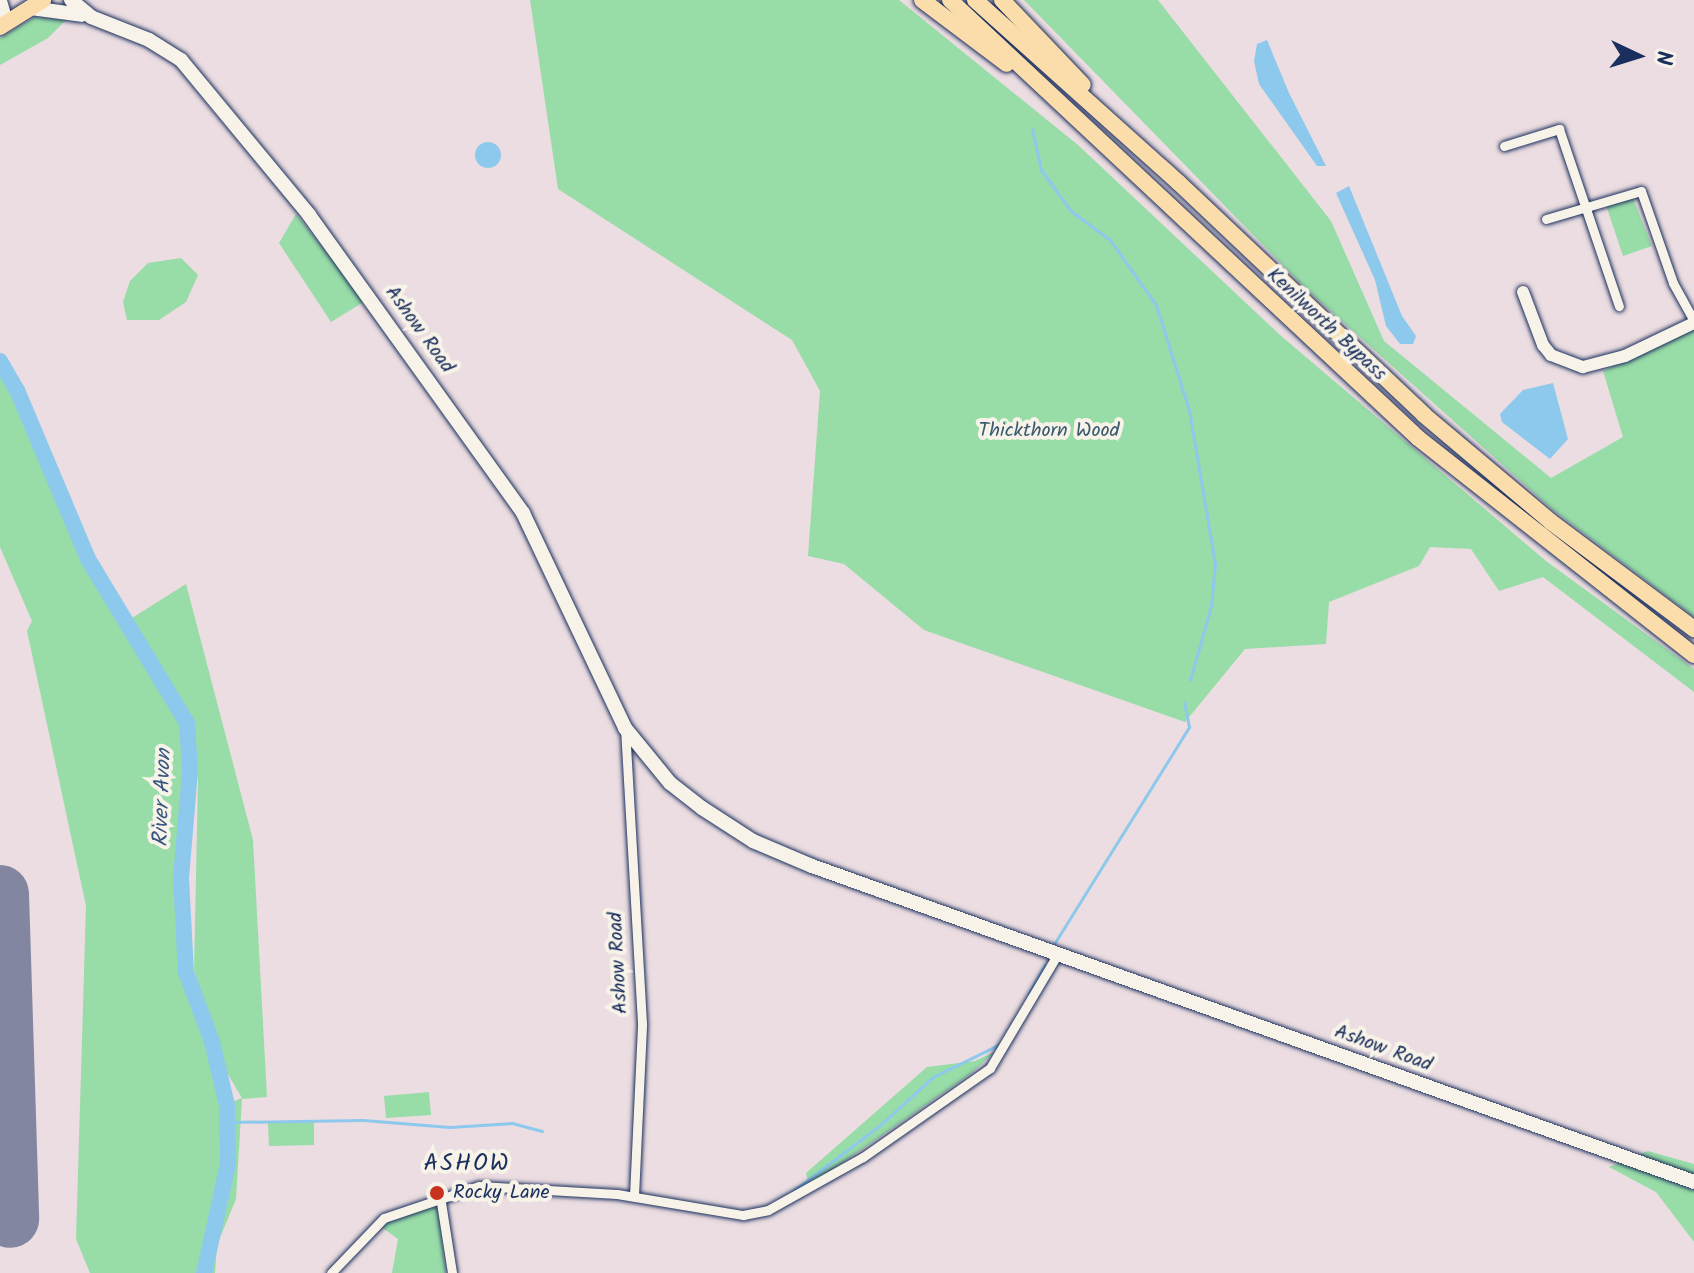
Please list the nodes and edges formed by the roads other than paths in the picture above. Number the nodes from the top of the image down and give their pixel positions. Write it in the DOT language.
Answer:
graph roads {
  1 [pos="71,0"];
  2 [pos="922,0"];
  3 [pos="950,0"];
  4 [pos="975,0"];
  5 [pos="1002,0"];
  6 [pos="0,1"];
  7 [pos="32,2"];
  8 [pos="96,19"];
  9 [pos="2,23"];
  10 [pos="1090,130"];
  11 [pos="1137,146"];
  12 [pos="1504,146"];
  13 [pos="1587,205"];
  14 [pos="1546,219"];
  15 [pos="1523,292"];
  16 [pos="1619,306"];
  17 [pos="1694,322"];
  18 [pos="1694,629"];
  19 [pos="1694,655"];
  20 [pos="625,728"];
  21 [pos="1057,955"];
  22 [pos="1694,1182"];
  23 [pos="440,1196"];
  24 [pos="634,1196"];
  25 [pos="331,1273"];
  26 [pos="452,1273"];
  1 -- 8 [label="main road"];
  2 -- 10 [label="highway"];
  3 -- 10 [label="highway, Kenilworth Bypass"];
  4 -- 11 [label="highway, Kenilworth Bypass"];
  5 -- 11 [label="highway"];
  6 -- 9 [label="main road"];
  7 -- 8 [label="main road"];
  7 -- 9 [label="highway"];
  8 -- 20 [label="main road, Ashow Road"];
  10 -- 19 [label="highway, Kenilworth Bypass"];
  11 -- 18 [label="highway, Kenilworth Bypass"];
  12 -- 13 [label="street"];
  13 -- 14 [label="street"];
  13 -- 16 [label="street"];
  13 -- 17 [label="street"];
  15 -- 17 [label="street"];
  20 -- 21 [label="main road, Ashow Road"];
  20 -- 24 [label="street, Ashow Road"];
  21 -- 22 [label="main road, Ashow Road"];
  21 -- 24 [label="street"];
  23 -- 24 [label="street"];
  23 -- 25 [label="street"];
  23 -- 26 [label="street"];
}
